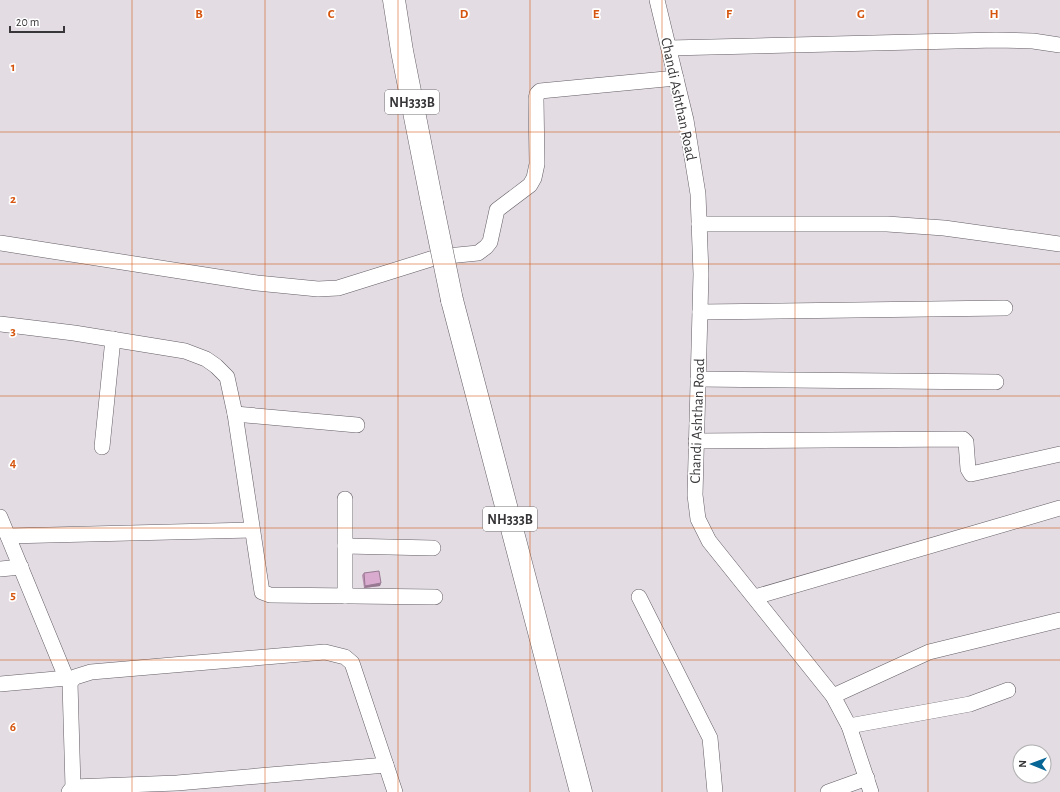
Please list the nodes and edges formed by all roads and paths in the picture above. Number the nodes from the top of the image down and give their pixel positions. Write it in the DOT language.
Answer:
graph roads {
  1 [pos="394,0"];
  2 [pos="657,0"];
  3 [pos="1060,45"];
  4 [pos="669,48"];
  5 [pos="676,78"];
  6 [pos="699,224"];
  7 [pos="0,243"];
  8 [pos="1060,244"];
  9 [pos="1005,308"];
  10 [pos="700,312"];
  11 [pos="0,324"];
  12 [pos="113,339"];
  13 [pos="698,379"];
  14 [pos="996,382"];
  15 [pos="235,414"];
  16 [pos="357,425"];
  17 [pos="696,440"];
  18 [pos="102,447"];
  19 [pos="1060,454"];
  20 [pos="345,498"];
  21 [pos="1060,508"];
  22 [pos="0,517"];
  23 [pos="252,530"];
  24 [pos="8,536"];
  25 [pos="345,546"];
  26 [pos="433,548"];
  27 [pos="20,567"];
  28 [pos="0,569"];
  29 [pos="345,596"];
  30 [pos="435,597"];
  31 [pos="639,597"];
  32 [pos="755,597"];
  33 [pos="1060,620"];
  34 [pos="68,681"];
  35 [pos="0,684"];
  36 [pos="1008,690"];
  37 [pos="833,696"];
  38 [pos="849,726"];
  39 [pos="386,765"];
  40 [pos="867,778"];
  41 [pos="71,790"];
  42 [pos="395,792"];
  43 [pos="581,792"];
  44 [pos="715,792"];
  45 [pos="828,792"];
  46 [pos="871,792"];
  1 -- 43 [label="highway, NH333B, bridge"];
  2 -- 4 [label="street, Chandi Ashthan Road"];
  3 -- 4 [label="street"];
  4 -- 5 [label="street, Chandi Ashthan Road"];
  5 -- 6 [label="street, Chandi Ashthan Road"];
  5 -- 7 [label="street"];
  6 -- 8 [label="street"];
  6 -- 10 [label="street, Chandi Ashthan Road"];
  9 -- 10 [label="street"];
  10 -- 13 [label="street, Chandi Ashthan Road"];
  11 -- 12 [label="street"];
  12 -- 15 [label="street"];
  12 -- 18 [label="street"];
  13 -- 14 [label="street"];
  13 -- 17 [label="street, Chandi Ashthan Road"];
  15 -- 16 [label="street"];
  15 -- 23 [label="street"];
  17 -- 19 [label="street"];
  17 -- 32 [label="street, Chandi Ashthan Road"];
  20 -- 25 [label="street"];
  21 -- 32 [label="street"];
  22 -- 24 [label="street"];
  23 -- 24 [label="street"];
  23 -- 29 [label="street"];
  24 -- 27 [label="street"];
  25 -- 26 [label="street"];
  25 -- 29 [label="street"];
  27 -- 28 [label="street"];
  27 -- 34 [label="street"];
  29 -- 30 [label="street"];
  31 -- 44 [label="street"];
  32 -- 37 [label="street, Chandi Ashthan Road"];
  33 -- 37 [label="street"];
  34 -- 35 [label="street"];
  34 -- 39 [label="street"];
  34 -- 41 [label="street"];
  36 -- 38 [label="street"];
  37 -- 38 [label="street, Chandi Ashthan Road"];
  38 -- 40 [label="street, Chandi Ashthan Road"];
  39 -- 41 [label="street"];
  39 -- 42 [label="street"];
  40 -- 45 [label="street"];
  40 -- 46 [label="street, Chandi Ashthan Road"];
}
